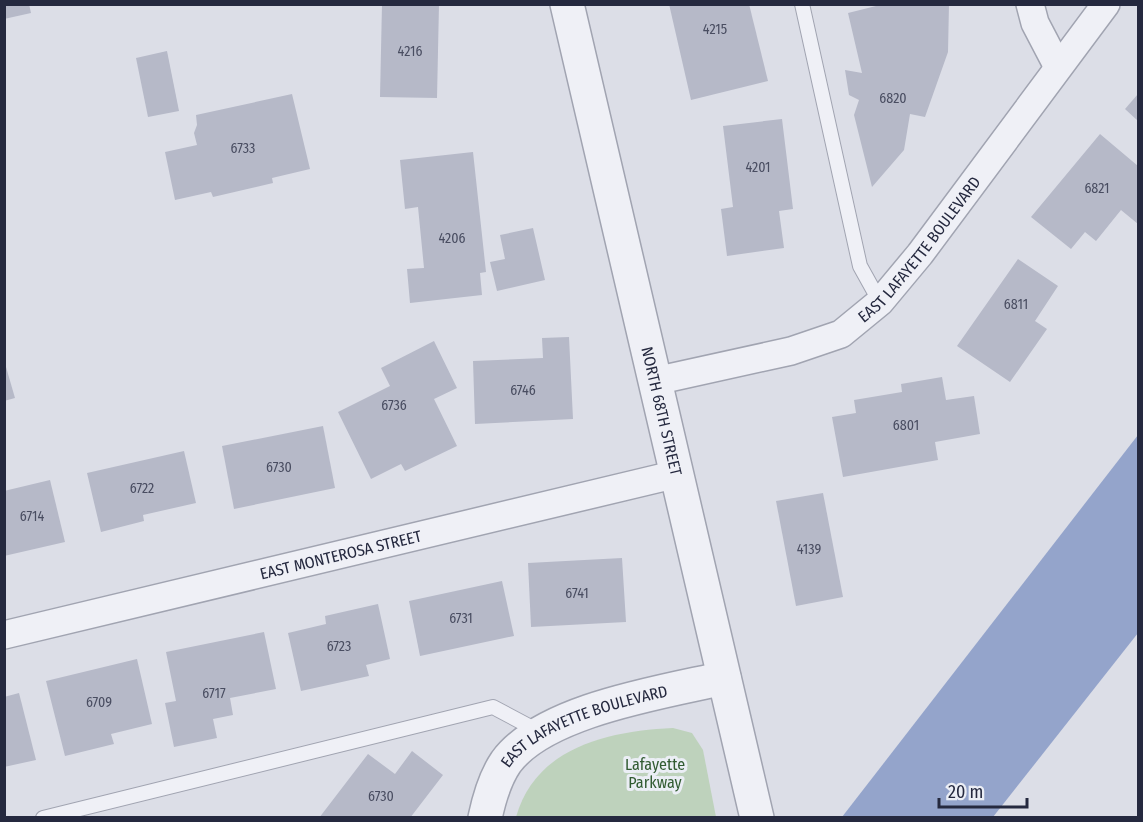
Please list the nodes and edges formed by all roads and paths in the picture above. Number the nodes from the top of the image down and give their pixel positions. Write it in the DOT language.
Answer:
graph roads {
  1 [pos="567,4"];
  2 [pos="802,4"];
  3 [pos="1030,4"];
  4 [pos="1106,4"];
  5 [pos="1058,67"];
  6 [pos="880,302"];
  7 [pos="655,381"];
  8 [pos="677,474"];
  9 [pos="4,635"];
  10 [pos="724,678"];
  11 [pos="540,732"];
  12 [pos="43,818"];
  13 [pos="485,818"];
  14 [pos="757,818"];
  1 -- 7 [label="street, NORTH 68TH STREET"];
  2 -- 6 [label="lane"];
  3 -- 5 [label="street"];
  4 -- 5 [label="street, EAST LAFAYETTE BOULEVARD"];
  5 -- 6 [label="street, EAST LAFAYETTE BOULEVARD"];
  6 -- 7 [label="street, EAST LAFAYETTE BOULEVARD"];
  7 -- 8 [label="street, NORTH 68TH STREET"];
  8 -- 9 [label="street, EAST MONTEROSA STREET"];
  8 -- 10 [label="street, NORTH 68TH STREET"];
  10 -- 11 [label="street, EAST LAFAYETTE BOULEVARD"];
  10 -- 14 [label="street, NORTH 68TH STREET"];
  11 -- 12 [label="lane"];
  11 -- 13 [label="street, EAST LAFAYETTE BOULEVARD"];
}
